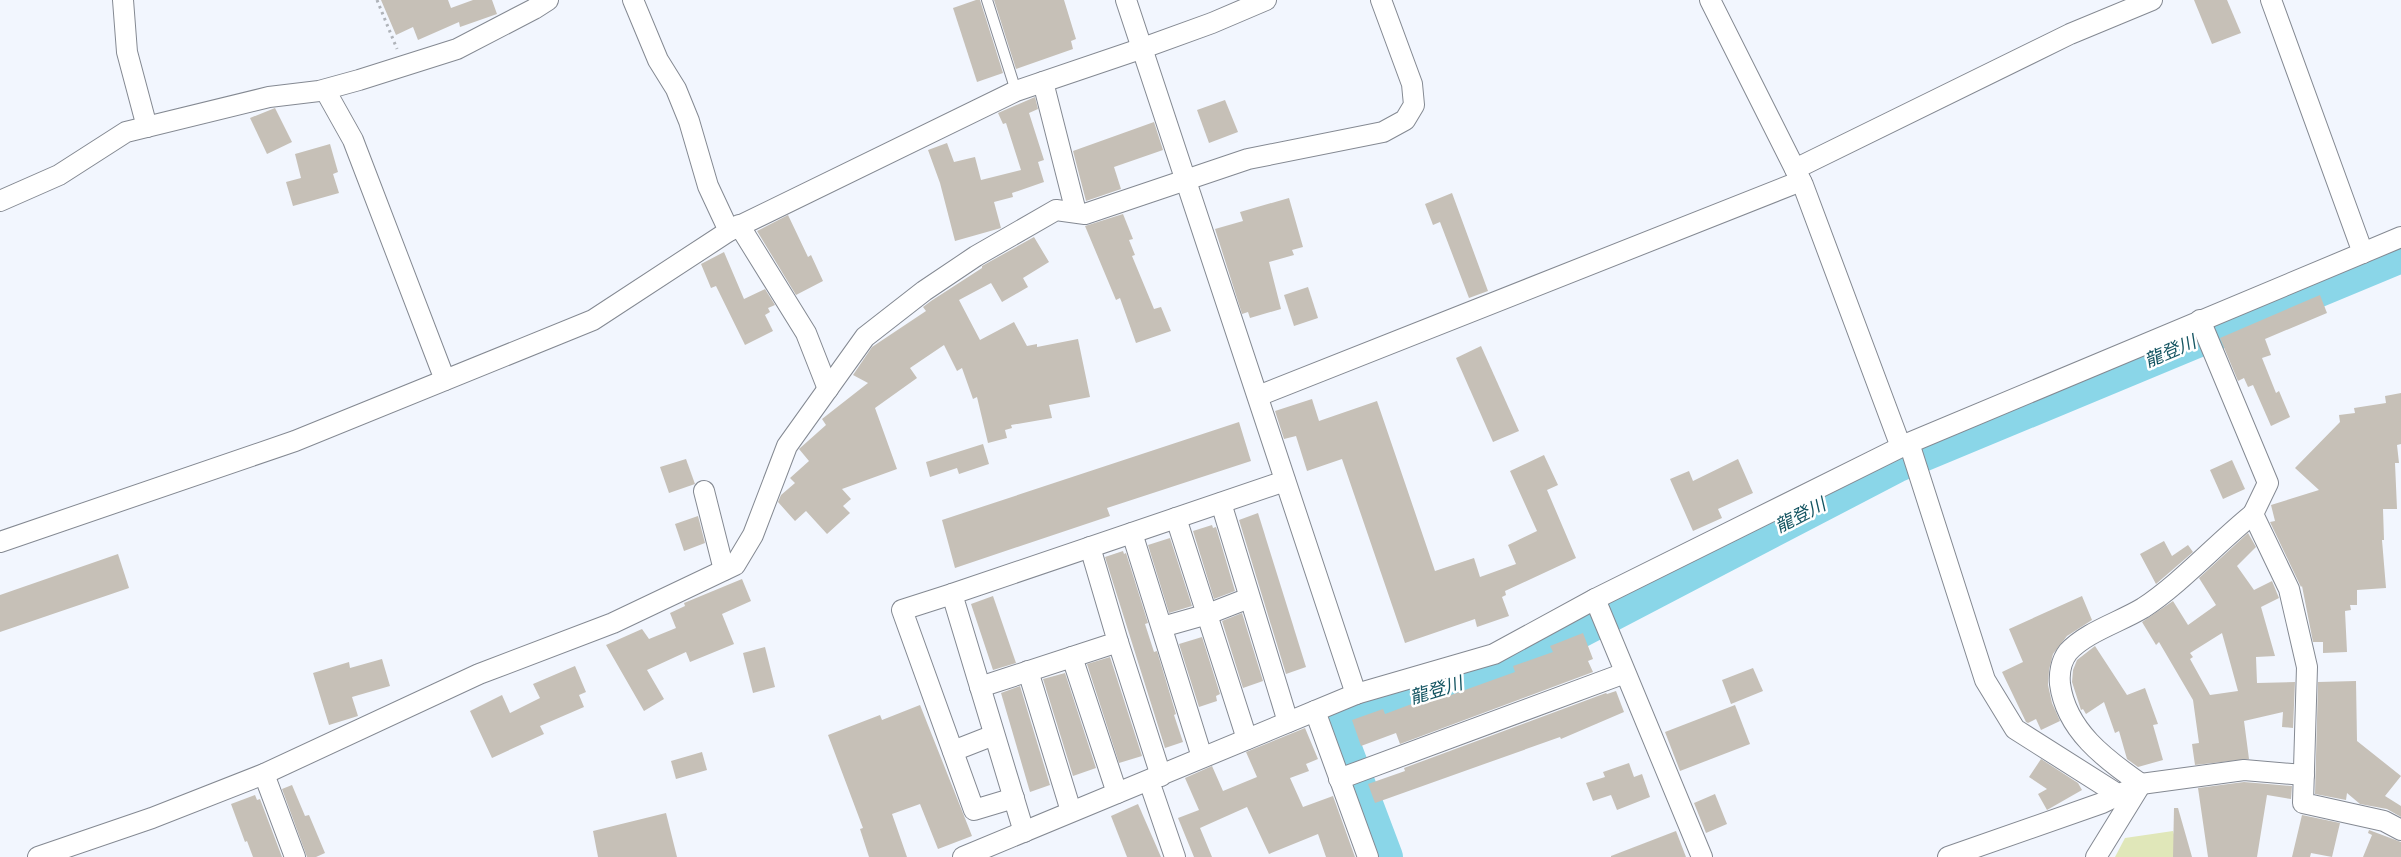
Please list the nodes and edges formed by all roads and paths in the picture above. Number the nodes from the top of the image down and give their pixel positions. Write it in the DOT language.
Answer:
graph roads {
  1 [pos="123,0"];
  2 [pos="377,0"];
  3 [pos="548,0"];
  4 [pos="633,0"];
  5 [pos="987,0"];
  6 [pos="1126,0"];
  7 [pos="1266,0"];
  8 [pos="1381,0"];
  9 [pos="1710,0"];
  10 [pos="2152,0"];
  11 [pos="2271,0"];
  12 [pos="1143,48"];
  13 [pos="404,66"];
  14 [pos="1043,82"];
  15 [pos="324,90"];
  16 [pos="1016,91"];
  17 [pos="147,127"];
  18 [pos="1798,175"];
  19 [pos="1186,178"];
  20 [pos="0,201"];
  21 [pos="1076,212"];
  22 [pos="734,228"];
  23 [pos="2401,237"];
  24 [pos="2363,253"];
  25 [pos="2200,320"];
  26 [pos="445,380"];
  27 [pos="828,389"];
  28 [pos="1258,396"];
  29 [pos="1905,445"];
  30 [pos="1286,481"];
  31 [pos="704,491"];
  32 [pos="1221,503"];
  33 [pos="2253,514"];
  34 [pos="1176,518"];
  35 [pos="1132,533"];
  36 [pos="0,542"];
  37 [pos="1090,548"];
  38 [pos="724,570"];
  39 [pos="952,594"];
  40 [pos="1250,598"];
  41 [pos="1595,599"];
  42 [pos="1208,614"];
  43 [pos="1162,627"];
  44 [pos="1118,642"];
  45 [pos="1072,657"];
  46 [pos="1028,671"];
  47 [pos="1625,672"];
  48 [pos="980,687"];
  49 [pos="1356,694"];
  50 [pos="1315,711"];
  51 [pos="1288,722"];
  52 [pos="994,734"];
  53 [pos="1247,739"];
  54 [pos="953,751"];
  55 [pos="1202,757"];
  56 [pos="264,774"];
  57 [pos="2304,775"];
  58 [pos="1155,779"];
  59 [pos="1339,779"];
  60 [pos="2141,784"];
  61 [pos="1117,793"];
  62 [pos="2119,795"];
  63 [pos="1014,798"];
  64 [pos="1072,811"];
  65 [pos="2401,830"];
  66 [pos="1024,832"];
  67 [pos="38,857"];
  68 [pos="296,857"];
  69 [pos="963,857"];
  70 [pos="1175,857"];
  71 [pos="1368,857"];
  72 [pos="1702,857"];
  73 [pos="1948,857"];
  74 [pos="2096,857"];
  1 -- 17 [label="street"];
  2 -- 13 [label="path"];
  3 -- 13 [label="street"];
  4 -- 22 [label="street"];
  5 -- 16 [label="lane"];
  6 -- 12 [label="street"];
  7 -- 12 [label="street"];
  8 -- 19 [label="street"];
  9 -- 18 [label="street"];
  10 -- 18 [label="street"];
  11 -- 24 [label="street"];
  12 -- 14 [label="street"];
  12 -- 19 [label="street"];
  13 -- 15 [label="street"];
  14 -- 16 [label="street"];
  14 -- 21 [label="street"];
  15 -- 17 [label="street"];
  15 -- 26 [label="street"];
  16 -- 22 [label="street"];
  17 -- 20 [label="street"];
  18 -- 28 [label="street"];
  18 -- 29 [label="street"];
  19 -- 21 [label="street"];
  19 -- 28 [label="street"];
  21 -- 27 [label="street"];
  22 -- 26 [label="street"];
  22 -- 27 [label="street"];
  23 -- 24 [label="street"];
  24 -- 25 [label="street"];
  25 -- 29 [label="street"];
  25 -- 33 [label="street"];
  26 -- 36 [label="street"];
  27 -- 38 [label="street"];
  28 -- 30 [label="street"];
  29 -- 41 [label="street"];
  29 -- 62 [label="street"];
  30 -- 32 [label="street"];
  30 -- 49 [label="street"];
  31 -- 38 [label="street"];
  32 -- 34 [label="street"];
  32 -- 40 [label="street"];
  33 -- 57 [label="street"];
  33 -- 60 [label="street"];
  34 -- 35 [label="street"];
  34 -- 42 [label="street"];
  35 -- 37 [label="street"];
  35 -- 43 [label="street"];
  37 -- 39 [label="street"];
  37 -- 44 [label="street"];
  38 -- 56 [label="street"];
  39 -- 48 [label="street"];
  39 -- 54 [label="street"];
  40 -- 42 [label="street"];
  40 -- 51 [label="street"];
  41 -- 47 [label="street"];
  41 -- 49 [label="street"];
  42 -- 43 [label="street"];
  42 -- 53 [label="street"];
  43 -- 55 [label="street"];
  44 -- 45 [label="street"];
  44 -- 58 [label="street"];
  45 -- 46 [label="street"];
  45 -- 61 [label="street"];
  46 -- 48 [label="street"];
  46 -- 64 [label="street"];
  47 -- 59 [label="street"];
  47 -- 72 [label="street"];
  48 -- 52 [label="street"];
  49 -- 50 [label="street"];
  50 -- 51 [label="street"];
  50 -- 59 [label="street"];
  51 -- 53 [label="street"];
  52 -- 54 [label="street"];
  52 -- 63 [label="street"];
  53 -- 55 [label="street"];
  54 -- 63 [label="street"];
  55 -- 58 [label="street"];
  56 -- 67 [label="street"];
  56 -- 68 [label="street"];
  57 -- 60 [label="street"];
  57 -- 65 [label="street"];
  58 -- 61 [label="street"];
  58 -- 70 [label="street"];
  59 -- 71 [label="street"];
  60 -- 62 [label="street"];
  60 -- 74 [label="street"];
  61 -- 64 [label="street"];
  62 -- 73 [label="street"];
  63 -- 66 [label="street"];
  64 -- 66 [label="street"];
  66 -- 69 [label="street"];
}
